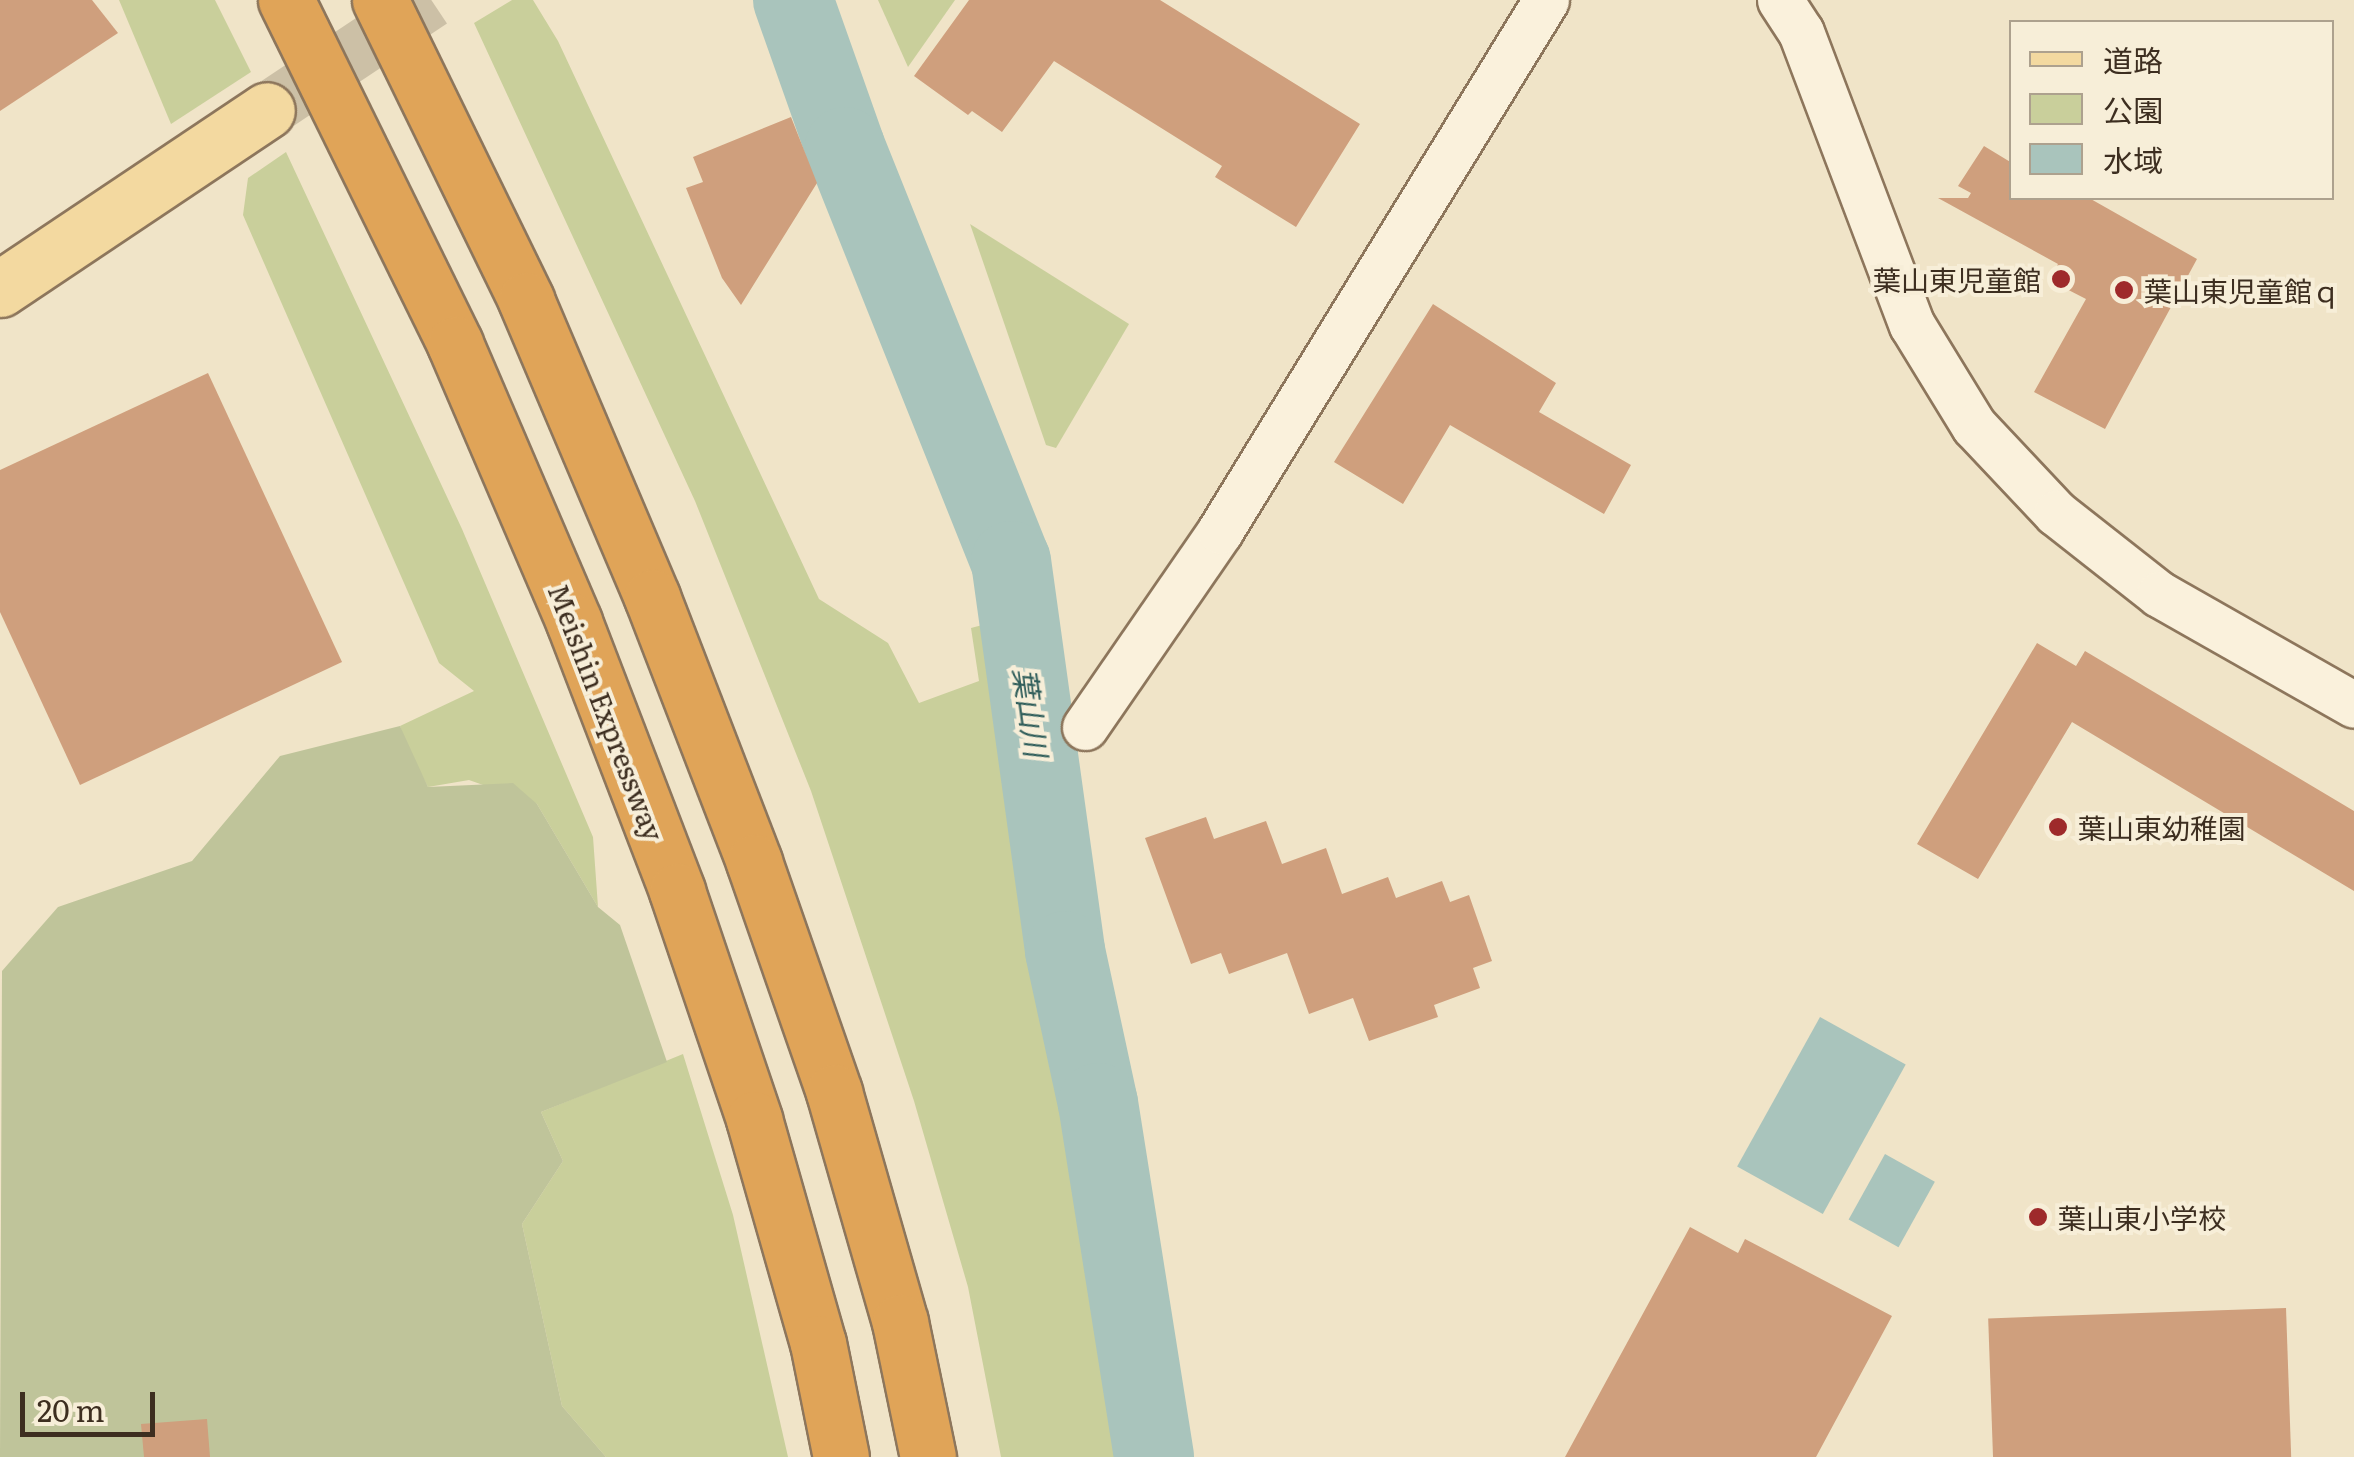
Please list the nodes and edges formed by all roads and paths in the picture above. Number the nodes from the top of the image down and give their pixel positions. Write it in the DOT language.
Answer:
graph roads {
  1 [pos="286,0"];
  2 [pos="380,0"];
  3 [pos="1546,0"];
  4 [pos="1780,0"];
  5 [pos="267,110"];
  6 [pos="0,289"];
  7 [pos="2354,705"];
  8 [pos="1085,727"];
  9 [pos="841,1457"];
  10 [pos="928,1457"];
  1 -- 9 [label="highway, Meishin Expressway"];
  2 -- 10 [label="highway"];
  3 -- 8 [label="street"];
  4 -- 7 [label="street"];
  5 -- 6 [label="main road"];
}
